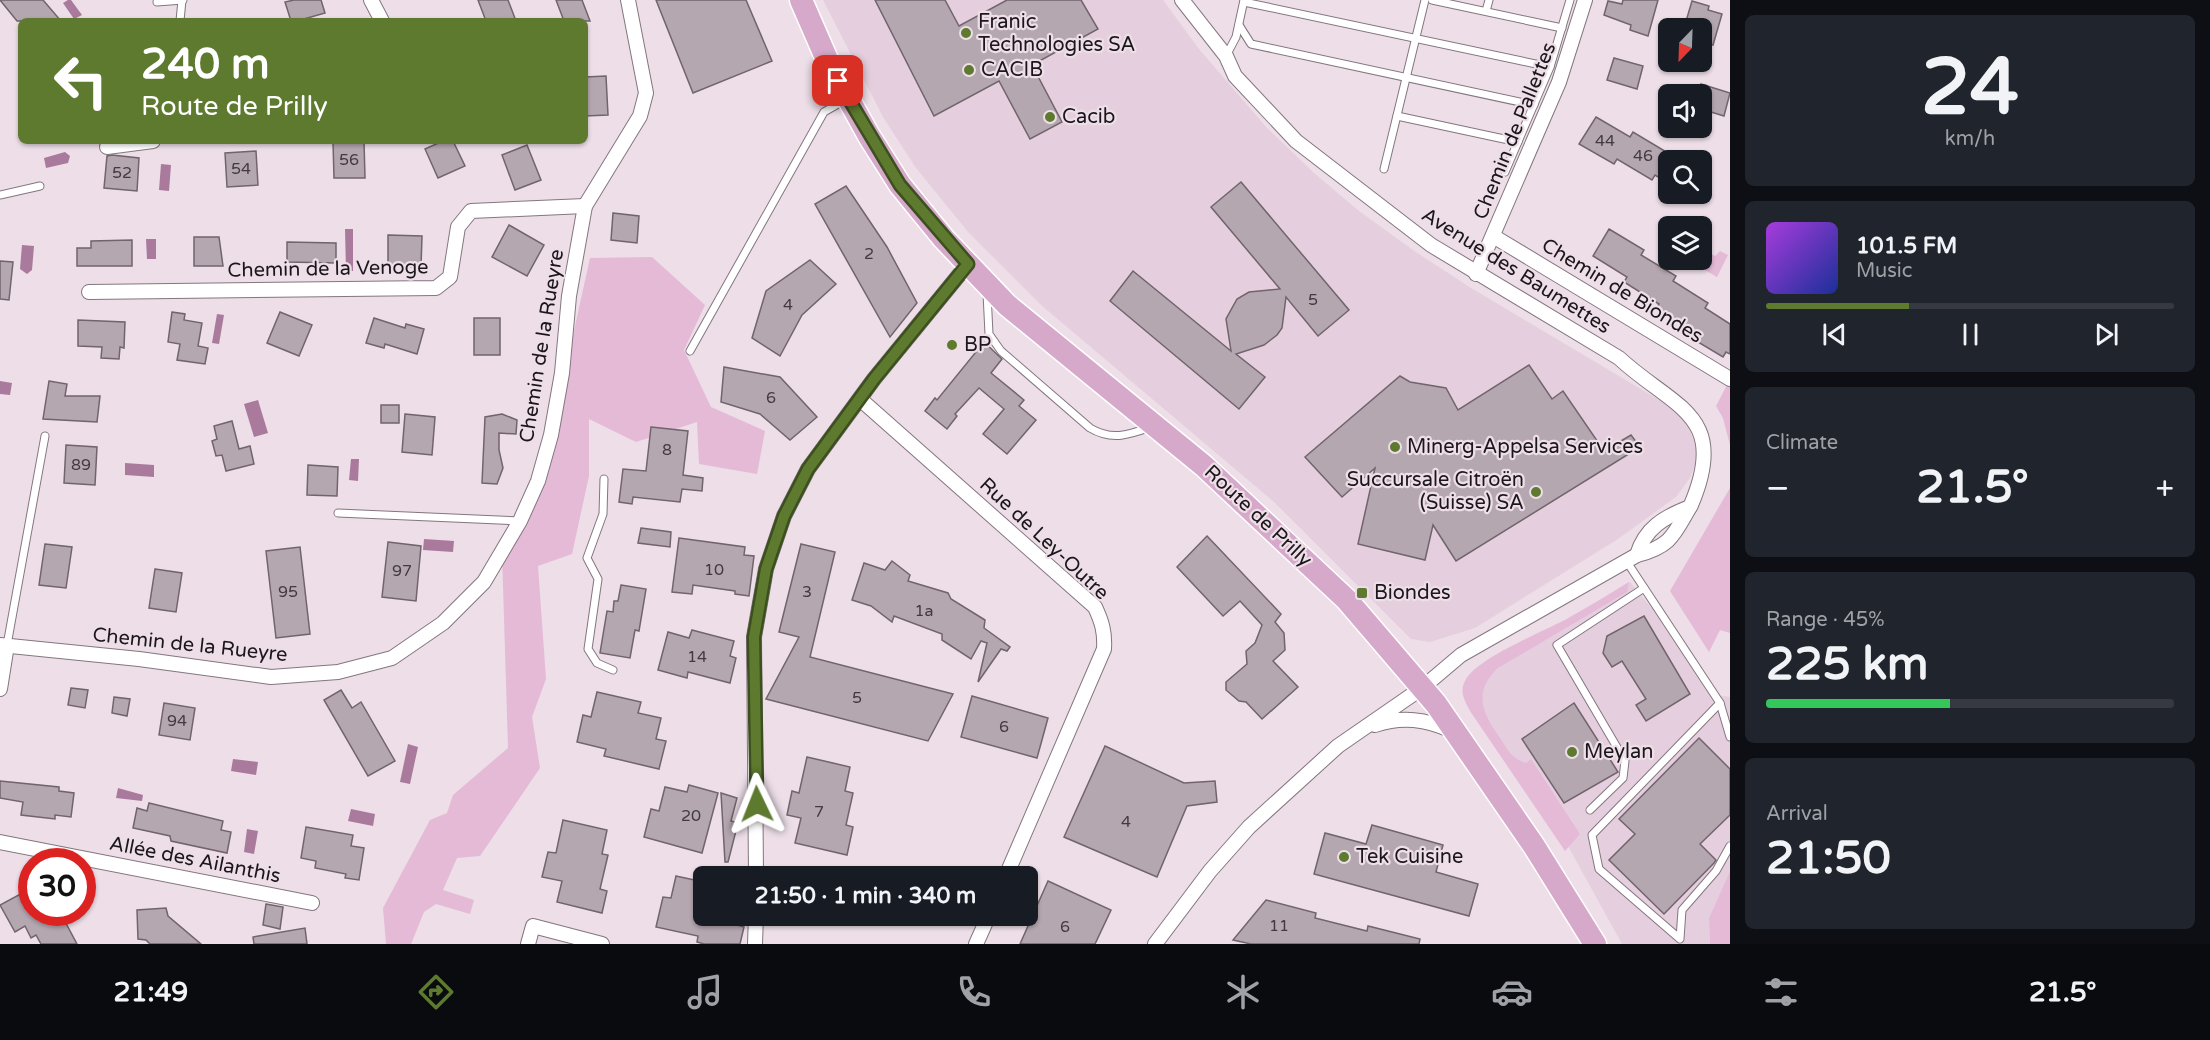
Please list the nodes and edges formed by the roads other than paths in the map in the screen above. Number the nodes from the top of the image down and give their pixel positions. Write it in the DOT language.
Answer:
graph roads {
  1 [pos="183,0"];
  2 [pos="371,0"];
  3 [pos="628,0"];
  4 [pos="801,0"];
  5 [pos="1182,0"];
  6 [pos="1425,0"];
  7 [pos="1432,0"];
  8 [pos="1488,0"];
  9 [pos="1570,0"];
  10 [pos="1586,0"];
  11 [pos="1244,1"];
  12 [pos="158,2"];
  13 [pos="1486,11"];
  14 [pos="180,18"];
  15 [pos="380,18"];
  16 [pos="1239,25"];
  17 [pos="1562,28"];
  18 [pos="1416,38"];
  19 [pos="1226,57"];
  20 [pos="1550,67"];
  21 [pos="1406,77"];
  22 [pos="847,99"];
  23 [pos="1534,105"];
  24 [pos="1397,116"];
  25 [pos="1518,142"];
  26 [pos="130,144"];
  27 [pos="108,147"];
  28 [pos="1384,169"];
  29 [pos="1505,172"];
  30 [pos="40,186"];
  31 [pos="0,195"];
  32 [pos="585,206"];
  33 [pos="1493,236"];
  34 [pos="968,264"];
  35 [pos="1476,274"];
  36 [pos="987,284"];
  37 [pos="89,292"];
  38 [pos="690,351"];
  39 [pos="1730,380"];
  40 [pos="860,399"];
  41 [pos="1154,426"];
  42 [pos="45,436"];
  43 [pos="604,479"];
  44 [pos="1690,507"];
  45 [pos="338,513"];
  46 [pos="520,521"];
  47 [pos="1632,559"];
  48 [pos="1644,588"];
  49 [pos="3,645"];
  50 [pos="613,670"];
  51 [pos="1422,688"];
  52 [pos="0,689"];
  53 [pos="1720,703"];
  54 [pos="1362,730"];
  55 [pos="1454,732"];
  56 [pos="1730,737"];
  57 [pos="1590,810"];
  58 [pos="0,842"];
  59 [pos="1730,846"];
  60 [pos="756,866"];
  61 [pos="1010,866"];
  62 [pos="312,903"];
  63 [pos="756,926"];
  64 [pos="984,926"];
  65 [pos="1681,941"];
  66 [pos="528,944"];
  67 [pos="602,944"];
  68 [pos="755,944"];
  69 [pos="976,944"];
  70 [pos="1155,944"];
  71 [pos="1595,944"];
  1 -- 12 [label="lane"];
  1 -- 14 [label="lane"];
  2 -- 15 [label="street"];
  3 -- 32 [label="street, Chemin de la Rueyre"];
  4 -- 22 [label="main road, Route de Prilly"];
  5 -- 19 [label="street, Avenue des Baumettes"];
  6 -- 18 [label="lane"];
  7 -- 13 [label="lane"];
  8 -- 13 [label="lane"];
  9 -- 17 [label="lane"];
  10 -- 33 [label="street, Chemin de Pallettes"];
  11 -- 16 [label="lane"];
  11 -- 18 [label="lane"];
  13 -- 17 [label="lane"];
  16 -- 19 [label="lane"];
  16 -- 21 [label="lane"];
  17 -- 20 [label="lane"];
  18 -- 20 [label="lane"];
  18 -- 21 [label="lane"];
  19 -- 35 [label="street, Avenue des Baumettes"];
  20 -- 23 [label="lane"];
  21 -- 23 [label="lane"];
  21 -- 24 [label="lane"];
  22 -- 34 [label="main road, Route de Prilly"];
  22 -- 38 [label="lane"];
  23 -- 25 [label="lane"];
  24 -- 25 [label="lane"];
  24 -- 28 [label="lane"];
  25 -- 29 [label="lane"];
  26 -- 27 [label="street"];
  30 -- 31 [label="lane"];
  32 -- 37 [label="street, Chemin de la Venoge"];
  32 -- 46 [label="street, Chemin de la Rueyre"];
  33 -- 35 [label="street, Chemin de Pallettes"];
  33 -- 39 [label="street, Chemin de Biondes"];
  34 -- 36 [label="main road, Route de Prilly"];
  34 -- 40 [label="street"];
  35 -- 44 [label="street, Avenue des Baumettes"];
  36 -- 41 [label="main road, Route de Prilly"];
  36 -- 41 [label="lane"];
  40 -- 60 [label="street"];
  40 -- 61 [label="street, Rue de Ley-Outre"];
  41 -- 51 [label="main road, Route de Prilly"];
  42 -- 49 [label="lane"];
  43 -- 50 [label="lane"];
  44 -- 47 [label="street"];
  44 -- 47 [label="street, Avenue des Baumettes"];
  45 -- 46 [label="lane"];
  46 -- 49 [label="street, Chemin de la Rueyre"];
  47 -- 48 [label="lane"];
  47 -- 51 [label="street, Avenue des Baumettes"];
  48 -- 53 [label="lane"];
  48 -- 57 [label="lane"];
  49 -- 52 [label="street"];
  51 -- 54 [label="street, Avenue des Baumettes"];
  51 -- 55 [label="main road, Route de Prilly"];
  53 -- 56 [label="lane"];
  53 -- 65 [label="lane"];
  54 -- 55 [label="street"];
  54 -- 70 [label="street"];
  55 -- 71 [label="main road, Route de Prilly"];
  58 -- 62 [label="street, Allée des Ailanthis"];
  59 -- 65 [label="lane"];
  63 -- 68 [label="street"];
  64 -- 69 [label="street"];
  66 -- 67 [label="street"];
}
